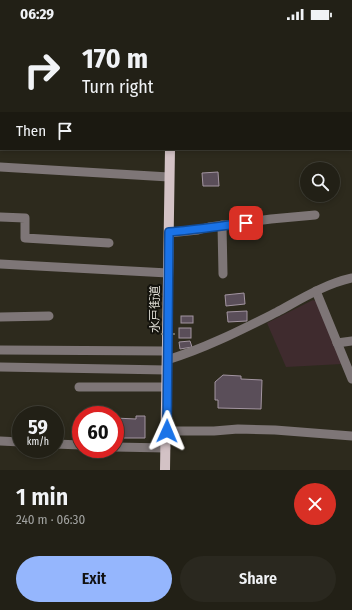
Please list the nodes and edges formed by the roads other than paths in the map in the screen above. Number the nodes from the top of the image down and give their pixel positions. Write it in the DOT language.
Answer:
graph roads {
  1 [pos="170,150"];
  2 [pos="0,167"];
  3 [pos="169,177"];
  4 [pos="315,215"];
  5 [pos="0,217"];
  6 [pos="222,225"];
  7 [pos="169,232"];
  8 [pos="109,243"];
  9 [pos="0,264"];
  10 [pos="168,273"];
  11 [pos="223,274"];
  12 [pos="352,278"];
  13 [pos="316,291"];
  14 [pos="49,316"];
  15 [pos="0,317"];
  16 [pos="352,341"];
  17 [pos="337,343"];
  18 [pos="0,350"];
  19 [pos="167,360"];
  20 [pos="0,368"];
  21 [pos="352,379"];
  22 [pos="79,387"];
  23 [pos="167,388"];
  24 [pos="167,431"];
  25 [pos="352,436"];
  26 [pos="0,441"];
  27 [pos="12,442"];
  28 [pos="124,447"];
  29 [pos="166,448"];
  30 [pos="165,470"];
  1 -- 3 [label="main road, 水戸街道"];
  2 -- 3 [label="street"];
  3 -- 7 [label="main road, 水戸街道"];
  4 -- 6 [label="street"];
  5 -- 8 [label="street"];
  6 -- 7 [label="street"];
  6 -- 11 [label="street"];
  7 -- 10 [label="main road, 水戸街道"];
  9 -- 10 [label="street"];
  10 -- 19 [label="main road, 水戸街道"];
  12 -- 13 [label="street"];
  13 -- 17 [label="street"];
  13 -- 19 [label="street"];
  14 -- 15 [label="street"];
  16 -- 17 [label="street"];
  17 -- 21 [label="street"];
  18 -- 19 [label="street"];
  19 -- 20 [label="street"];
  19 -- 23 [label="main road, 水戸街道"];
  22 -- 23 [label="street"];
  23 -- 24 [label="main road, 水戸街道"];
  24 -- 25 [label="street"];
  24 -- 29 [label="main road, 水戸街道"];
  26 -- 27 [label="street"];
  28 -- 29 [label="street"];
  29 -- 30 [label="main road, 水戸街道"];
}
